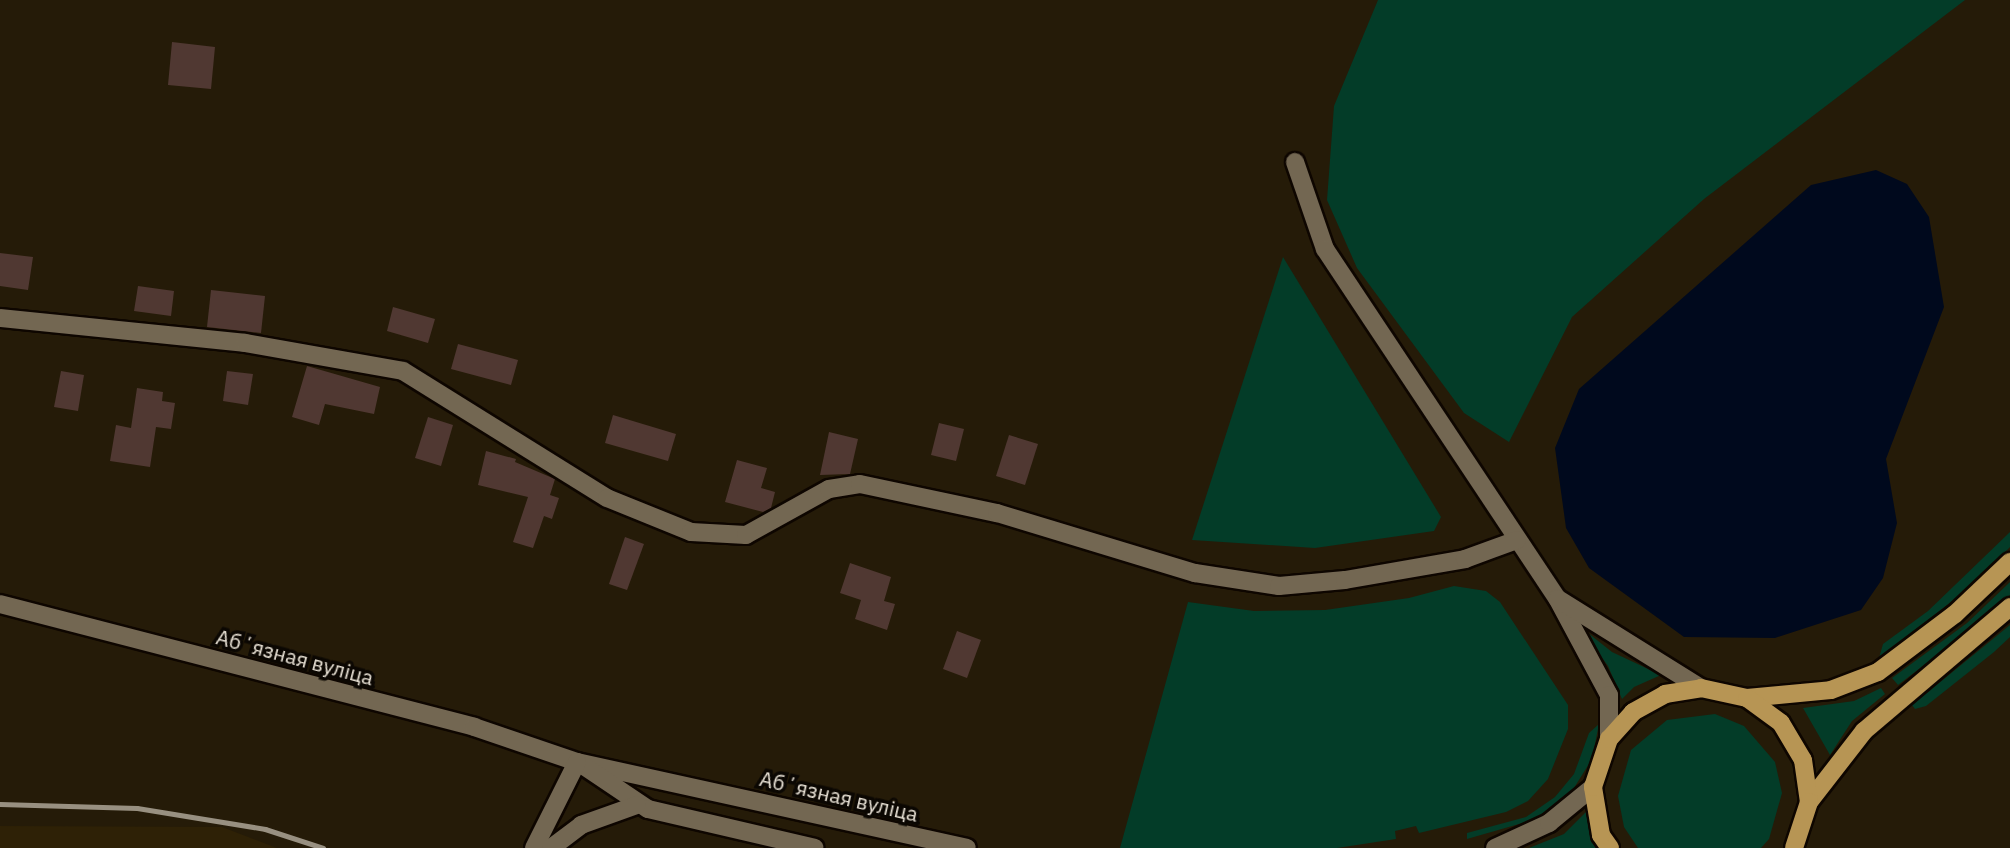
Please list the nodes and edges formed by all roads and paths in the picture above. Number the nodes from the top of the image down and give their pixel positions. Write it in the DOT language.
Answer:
graph roads {
  1 [pos="1296,162"];
  2 [pos="0,318"];
  3 [pos="1517,540"];
  4 [pos="2010,562"];
  5 [pos="1557,598"];
  6 [pos="0,604"];
  7 [pos="2010,607"];
  8 [pos="1701,688"];
  9 [pos="1747,698"];
  10 [pos="1609,739"];
  11 [pos="577,762"];
  12 [pos="1594,787"];
  13 [pos="1808,802"];
  14 [pos="637,805"];
  15 [pos="534,848"];
  16 [pos="551,848"];
  17 [pos="815,848"];
  18 [pos="967,848"];
  19 [pos="1495,848"];
  20 [pos="1610,848"];
  21 [pos="1794,848"];
  1 -- 3 [label="street"];
  2 -- 3 [label="street"];
  3 -- 5 [label="street"];
  4 -- 9 [label="main road"];
  5 -- 8 [label="street"];
  5 -- 10 [label="street"];
  6 -- 11 [label="street, Абʼязная вуліца"];
  7 -- 13 [label="main road"];
  8 -- 9 [label="main road"];
  8 -- 10 [label="main road"];
  9 -- 13 [label="main road"];
  10 -- 12 [label="main road"];
  11 -- 14 [label="street, Абʼязная вуліца"];
  11 -- 15 [label="street"];
  11 -- 18 [label="street, Абʼязная вуліца"];
  12 -- 19 [label="street"];
  12 -- 20 [label="main road"];
  13 -- 21 [label="main road"];
  14 -- 16 [label="street"];
  14 -- 17 [label="street, Абʼязная вуліца"];
}
